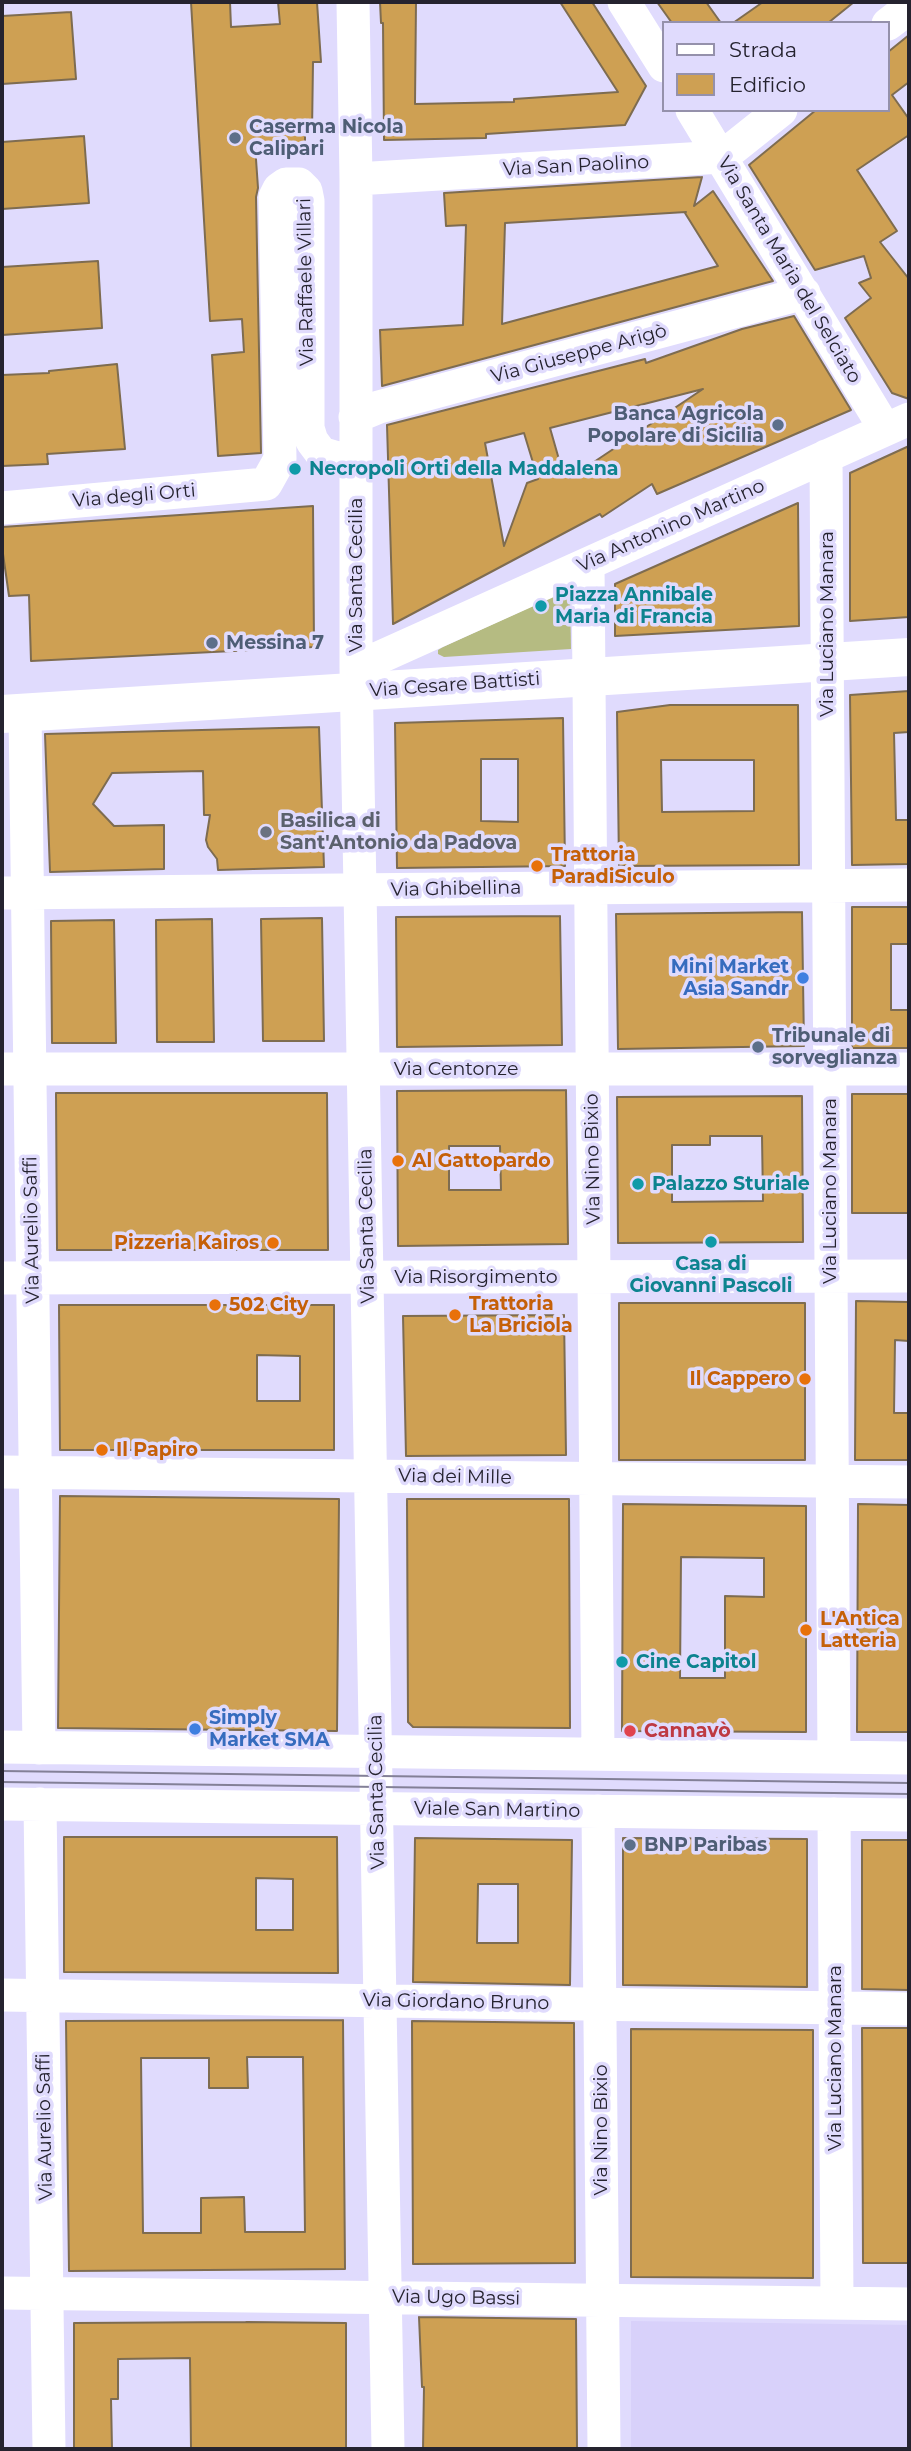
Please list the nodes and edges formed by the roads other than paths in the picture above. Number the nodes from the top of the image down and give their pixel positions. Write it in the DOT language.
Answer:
graph roads {
  1 [pos="353,2"];
  2 [pos="624,2"];
  3 [pos="909,8"];
  4 [pos="890,22"];
  5 [pos="662,63"];
  6 [pos="693,112"];
  7 [pos="778,112"];
  8 [pos="722,157"];
  9 [pos="356,179"];
  10 [pos="804,293"];
  11 [pos="355,416"];
  12 [pos="897,424"];
  13 [pos="826,456"];
  14 [pos="356,459"];
  15 [pos="266,484"];
  16 [pos="2,508"];
  17 [pos="588,564"];
  18 [pos="909,637"];
  19 [pos="827,652"];
  20 [pos="909,657"];
  21 [pos="588,666"];
  22 [pos="356,680"];
  23 [pos="9,705"];
  24 [pos="909,885"];
  25 [pos="828,886"];
  26 [pos="590,888"];
  27 [pos="361,890"];
  28 [pos="15,893"];
  29 [pos="16,1069"];
  30 [pos="364,1069"];
  31 [pos="592,1069"];
  32 [pos="829,1069"];
  33 [pos="909,1069"];
  34 [pos="831,1276"];
  35 [pos="909,1276"];
  36 [pos="368,1277"];
  37 [pos="594,1277"];
  38 [pos="17,1278"];
  39 [pos="2,1472"];
  40 [pos="36,1472"];
  41 [pos="371,1476"];
  42 [pos="595,1479"];
  43 [pos="832,1481"];
  44 [pos="909,1482"];
  45 [pos="2,1747"];
  46 [pos="39,1748"];
  47 [pos="376,1752"];
  48 [pos="598,1754"];
  49 [pos="834,1757"];
  50 [pos="909,1758"];
  51 [pos="2,1804"];
  52 [pos="40,1804"];
  53 [pos="377,1808"];
  54 [pos="598,1811"];
  55 [pos="834,1814"];
  56 [pos="909,1815"];
  57 [pos="2,1995"];
  58 [pos="43,1996"];
  59 [pos="380,2001"];
  60 [pos="600,2004"];
  61 [pos="835,2008"];
  62 [pos="909,2009"];
  63 [pos="2,2293"];
  64 [pos="47,2293"];
  65 [pos="386,2297"];
  66 [pos="603,2300"];
  67 [pos="837,2303"];
  68 [pos="909,2304"];
  69 [pos="49,2449"];
  70 [pos="388,2449"];
  71 [pos="604,2449"];
  1 -- 9 [label="street, Via Santa Cecilia"];
  2 -- 5 [label="street"];
  3 -- 4 [label="street"];
  6 -- 8 [label="street, Via Santa Maria del Selciato"];
  7 -- 8 [label="street"];
  8 -- 9 [label="street, Via San Paolino"];
  8 -- 10 [label="street, Via Santa Maria del Selciato"];
  9 -- 11 [label="street, Via Santa Cecilia"];
  10 -- 11 [label="street, Via Giuseppe Arigò"];
  10 -- 12 [label="street, Via Santa Maria del Selciato"];
  11 -- 14 [label="street, Via Santa Cecilia"];
  12 -- 13 [label="street, Via Antonino Martino"];
  13 -- 17 [label="street, Via Antonino Martino"];
  13 -- 19 [label="street, Via Luciano Manara"];
  14 -- 15 [label="street, Via Raffaele Villari"];
  14 -- 22 [label="street, Via Santa Cecilia"];
  15 -- 16 [label="street, Via degli Orti"];
  17 -- 21 [label="street, Via Nino Bixio"];
  17 -- 22 [label="street, Via Antonino Martino"];
  18 -- 19 [label="main road, Via Cesare Battisti"];
  19 -- 20 [label="main road, Via Cesare Battisti"];
  19 -- 21 [label="main road, Via Cesare Battisti"];
  19 -- 25 [label="street, Via Luciano Manara"];
  21 -- 22 [label="main road, Via Cesare Battisti"];
  21 -- 26 [label="street, Via Nino Bixio"];
  22 -- 23 [label="main road, Via Cesare Battisti"];
  22 -- 27 [label="street, Via Santa Cecilia"];
  23 -- 28 [label="street, Via Aurelio Saffi"];
  24 -- 25 [label="street, Via Ghibellina"];
  25 -- 26 [label="street, Via Ghibellina"];
  25 -- 32 [label="street, Via Luciano Manara"];
  26 -- 27 [label="street, Via Ghibellina"];
  26 -- 31 [label="street, Via Nino Bixio"];
  27 -- 28 [label="street, Via Ghibellina"];
  27 -- 30 [label="street, Via Santa Cecilia"];
  28 -- 29 [label="street, Via Aurelio Saffi"];
  29 -- 30 [label="street, Via Centonze"];
  29 -- 38 [label="street, Via Aurelio Saffi"];
  30 -- 31 [label="street, Via Centonze"];
  30 -- 36 [label="street, Via Santa Cecilia"];
  31 -- 32 [label="street, Via Centonze"];
  31 -- 37 [label="street, Via Nino Bixio"];
  32 -- 33 [label="street, Via Centonze"];
  32 -- 34 [label="street, Via Luciano Manara"];
  34 -- 35 [label="street, Via Risorgimento"];
  34 -- 37 [label="street, Via Risorgimento"];
  34 -- 43 [label="street, Via Luciano Manara"];
  36 -- 37 [label="street, Via Risorgimento"];
  36 -- 38 [label="street, Via Risorgimento"];
  36 -- 41 [label="street, Via Santa Cecilia"];
  37 -- 42 [label="street, Via Nino Bixio"];
  38 -- 40 [label="street, Via Aurelio Saffi"];
  39 -- 40 [label="street, Via dei Mille"];
  40 -- 41 [label="street, Via dei Mille"];
  40 -- 46 [label="street, Via Aurelio Saffi"];
  41 -- 42 [label="street, Via dei Mille"];
  41 -- 47 [label="street, Via Santa Cecilia"];
  42 -- 43 [label="street, Via dei Mille"];
  42 -- 48 [label="street, Via Nino Bixio"];
  43 -- 44 [label="street, Via dei Mille"];
  43 -- 49 [label="street, Via Luciano Manara"];
  45 -- 46 [label="street"];
  46 -- 47 [label="street"];
  47 -- 48 [label="street"];
  47 -- 53 [label="street, Via Santa Cecilia"];
  48 -- 49 [label="street"];
  49 -- 50 [label="street"];
  51 -- 52 [label="street, Viale San Martino"];
  52 -- 53 [label="street, Viale San Martino"];
  52 -- 58 [label="street, Via Aurelio Saffi"];
  53 -- 54 [label="street, Viale San Martino"];
  53 -- 59 [label="street, Via Santa Cecilia"];
  54 -- 55 [label="street, Viale San Martino"];
  54 -- 60 [label="street, Via Nino Bixio"];
  55 -- 56 [label="street, Viale San Martino"];
  55 -- 61 [label="street, Via Luciano Manara"];
  57 -- 58 [label="street, Via Giordano Bruno"];
  58 -- 59 [label="street, Via Giordano Bruno"];
  58 -- 64 [label="street, Via Aurelio Saffi"];
  59 -- 60 [label="street, Via Giordano Bruno"];
  59 -- 65 [label="street, Via Santa Cecilia"];
  60 -- 61 [label="street, Via Giordano Bruno"];
  60 -- 66 [label="street, Via Nino Bixio"];
  61 -- 62 [label="street, Via Giordano Bruno"];
  61 -- 67 [label="street, Via Luciano Manara"];
  63 -- 64 [label="street, Via Ugo Bassi"];
  64 -- 65 [label="street, Via Ugo Bassi"];
  64 -- 69 [label="street, Via Aurelio Saffi"];
  65 -- 66 [label="street, Via Ugo Bassi"];
  65 -- 70 [label="street, Via Santa Cecilia"];
  66 -- 67 [label="street, Via Ugo Bassi"];
  66 -- 71 [label="street, Via Nino Bixio"];
  67 -- 68 [label="street, Via Ugo Bassi"];
}
